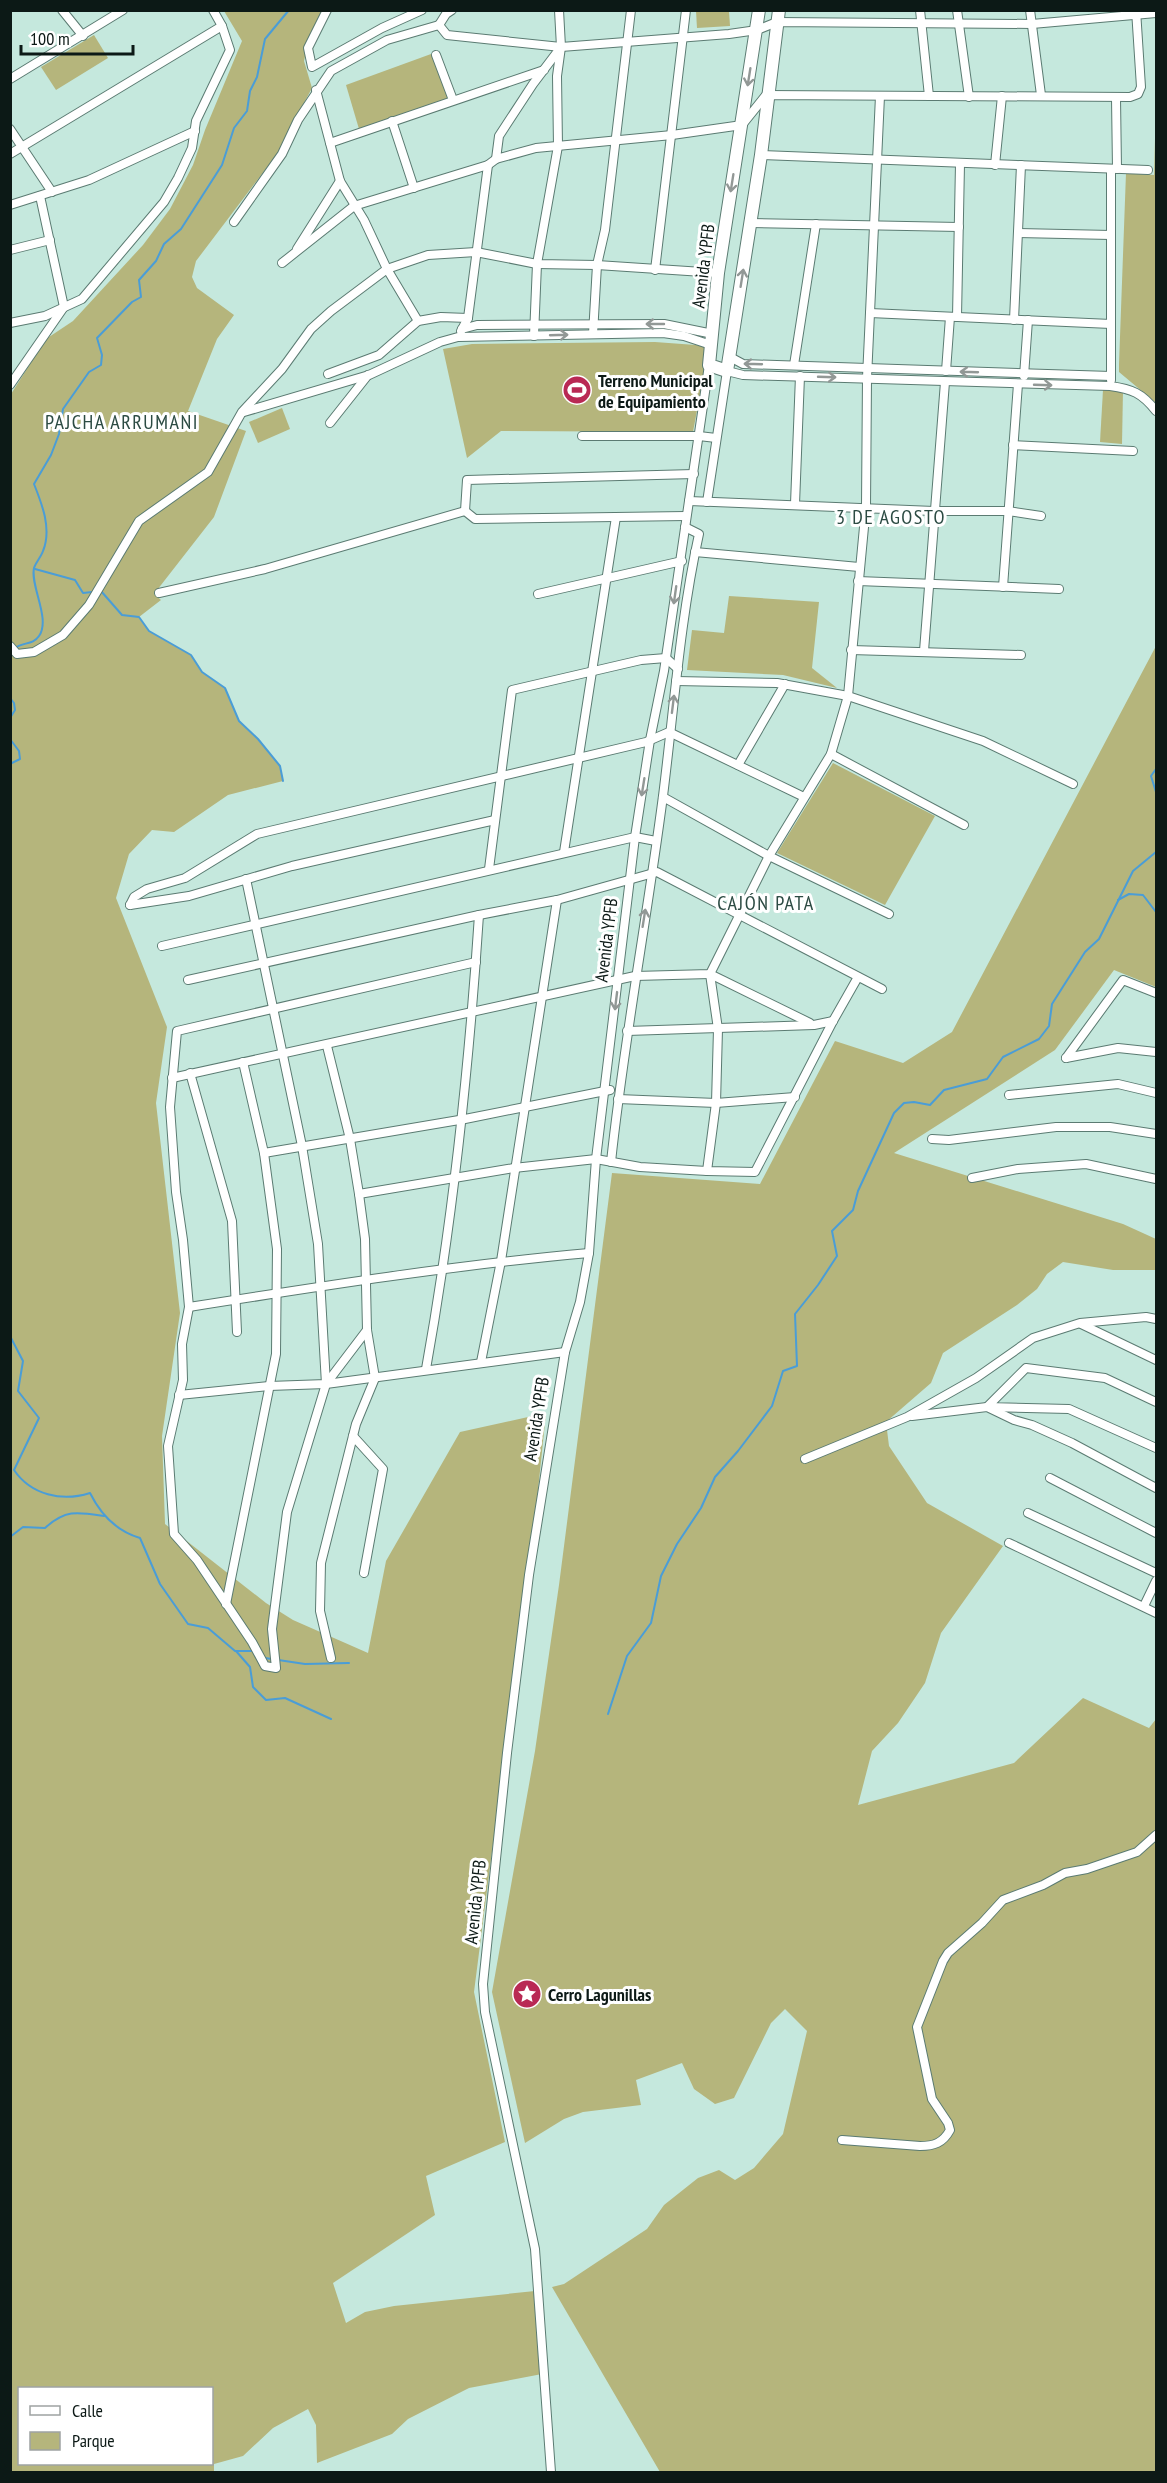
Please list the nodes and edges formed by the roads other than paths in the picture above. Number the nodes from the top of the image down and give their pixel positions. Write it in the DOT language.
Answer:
graph roads {
  1 [pos="62,10"];
  2 [pos="123,10"];
  3 [pos="213,10"];
  4 [pos="327,10"];
  5 [pos="422,10"];
  6 [pos="452,10"];
  7 [pos="559,10"];
  8 [pos="631,10"];
  9 [pos="686,10"];
  10 [pos="759,10"];
  11 [pos="920,10"];
  12 [pos="957,10"];
  13 [pos="1030,10"];
  14 [pos="1136,13"];
  15 [pos="1156,13"];
  16 [pos="778,16"];
  17 [pos="921,21"];
  18 [pos="959,21"];
  19 [pos="1032,24"];
  20 [pos="439,25"];
  21 [pos="222,26"];
  22 [pos="757,30"];
  23 [pos="83,36"];
  24 [pos="683,39"];
  25 [pos="627,43"];
  26 [pos="561,47"];
  27 [pos="436,55"];
  28 [pos="544,70"];
  29 [pos="10,80"];
  30 [pos="316,90"];
  31 [pos="766,95"];
  32 [pos="1041,95"];
  33 [pos="880,96"];
  34 [pos="929,96"];
  35 [pos="1002,96"];
  36 [pos="969,97"];
  37 [pos="1116,98"];
  38 [pos="453,100"];
  39 [pos="392,121"];
  40 [pos="742,125"];
  41 [pos="10,129"];
  42 [pos="195,131"];
  43 [pos="672,135"];
  44 [pos="614,142"];
  45 [pos="330,143"];
  46 [pos="558,146"];
  47 [pos="21,147"];
  48 [pos="10,154"];
  49 [pos="761,155"];
  50 [pos="496,159"];
  51 [pos="876,160"];
  52 [pos="960,164"];
  53 [pos="488,165"];
  54 [pos="995,165"];
  55 [pos="1021,165"];
  56 [pos="1114,169"];
  57 [pos="1148,170"];
  58 [pos="340,181"];
  59 [pos="414,188"];
  60 [pos="52,192"];
  61 [pos="40,196"];
  62 [pos="10,205"];
  63 [pos="354,206"];
  64 [pos="234,222"];
  65 [pos="750,223"];
  66 [pos="816,224"];
  67 [pos="873,225"];
  68 [pos="959,227"];
  69 [pos="1018,233"];
  70 [pos="1111,235"];
  71 [pos="50,240"];
  72 [pos="10,250"];
  73 [pos="476,252"];
  74 [pos="293,255"];
  75 [pos="282,263"];
  76 [pos="537,264"];
  77 [pos="597,265"];
  78 [pos="387,269"];
  79 [pos="655,270"];
  80 [pos="718,273"];
  81 [pos="64,308"];
  82 [pos="870,313"];
  83 [pos="953,317"];
  84 [pos="468,318"];
  85 [pos="1014,320"];
  86 [pos="1028,320"];
  87 [pos="418,321"];
  88 [pos="10,323"];
  89 [pos="1111,324"];
  90 [pos="535,325"];
  91 [pos="594,329"];
  92 [pos="460,333"];
  93 [pos="534,336"];
  94 [pos="712,340"];
  95 [pos="730,357"];
  96 [pos="709,365"];
  97 [pos="794,365"];
  98 [pos="868,369"];
  99 [pos="727,371"];
  100 [pos="946,371"];
  101 [pos="328,374"];
  102 [pos="1024,374"];
  103 [pos="369,375"];
  104 [pos="801,376"];
  105 [pos="1111,376"];
  106 [pos="867,378"];
  107 [pos="945,382"];
  108 [pos="1021,384"];
  109 [pos="10,385"];
  110 [pos="1110,386"];
  111 [pos="1156,411"];
  112 [pos="242,412"];
  113 [pos="330,423"];
  114 [pos="582,436"];
  115 [pos="699,436"];
  116 [pos="716,438"];
  117 [pos="1013,446"];
  118 [pos="1133,451"];
  119 [pos="694,474"];
  120 [pos="689,501"];
  121 [pos="707,502"];
  122 [pos="795,504"];
  123 [pos="866,506"];
  124 [pos="934,510"];
  125 [pos="465,511"];
  126 [pos="1008,511"];
  127 [pos="686,516"];
  128 [pos="1041,516"];
  129 [pos="616,517"];
  130 [pos="685,527"];
  131 [pos="695,555"];
  132 [pos="680,562"];
  133 [pos="859,567"];
  134 [pos="607,579"];
  135 [pos="858,581"];
  136 [pos="929,583"];
  137 [pos="1003,587"];
  138 [pos="1059,589"];
  139 [pos="159,594"];
  140 [pos="537,594"];
  141 [pos="10,646"];
  142 [pos="851,650"];
  143 [pos="924,651"];
  144 [pos="1021,655"];
  145 [pos="666,658"];
  146 [pos="678,669"];
  147 [pos="592,671"];
  148 [pos="676,681"];
  149 [pos="785,684"];
  150 [pos="848,696"];
  151 [pos="669,732"];
  152 [pos="650,740"];
  153 [pos="831,754"];
  154 [pos="579,758"];
  155 [pos="738,765"];
  156 [pos="501,776"];
  157 [pos="1073,784"];
  158 [pos="663,797"];
  159 [pos="804,797"];
  160 [pos="495,820"];
  161 [pos="964,825"];
  162 [pos="636,837"];
  163 [pos="656,841"];
  164 [pos="564,852"];
  165 [pos="768,856"];
  166 [pos="489,869"];
  167 [pos="651,874"];
  168 [pos="246,879"];
  169 [pos="631,879"];
  170 [pos="557,900"];
  171 [pos="741,914"];
  172 [pos="889,914"];
  173 [pos="479,915"];
  174 [pos="256,925"];
  175 [pos="162,946"];
  176 [pos="264,962"];
  177 [pos="476,962"];
  178 [pos="710,974"];
  179 [pos="635,976"];
  180 [pos="858,977"];
  181 [pos="619,979"];
  182 [pos="188,980"];
  183 [pos="882,989"];
  184 [pos="1156,993"];
  185 [pos="541,997"];
  186 [pos="273,1008"];
  187 [pos="472,1012"];
  188 [pos="833,1021"];
  189 [pos="814,1025"];
  190 [pos="718,1029"];
  191 [pos="627,1031"];
  192 [pos="327,1046"];
  193 [pos="1156,1052"];
  194 [pos="282,1053"];
  195 [pos="243,1062"];
  196 [pos="190,1074"];
  197 [pos="172,1078"];
  198 [pos="619,1088"];
  199 [pos="605,1091"];
  200 [pos="1156,1092"];
  201 [pos="1009,1095"];
  202 [pos="795,1097"];
  203 [pos="618,1099"];
  204 [pos="716,1103"];
  205 [pos="524,1108"];
  206 [pos="460,1120"];
  207 [pos="1156,1134"];
  208 [pos="350,1139"];
  209 [pos="932,1139"];
  210 [pos="302,1146"];
  211 [pos="264,1153"];
  212 [pos="596,1159"];
  213 [pos="611,1162"];
  214 [pos="514,1168"];
  215 [pos="707,1172"];
  216 [pos="453,1178"];
  217 [pos="972,1178"];
  218 [pos="1156,1179"];
  219 [pos="359,1194"];
  220 [pos="589,1253"];
  221 [pos="501,1261"];
  222 [pos="444,1269"];
  223 [pos="366,1279"];
  224 [pos="320,1286"];
  225 [pos="276,1293"];
  226 [pos="235,1300"];
  227 [pos="189,1307"];
  228 [pos="1156,1319"];
  229 [pos="1080,1323"];
  230 [pos="367,1330"];
  231 [pos="237,1332"];
  232 [pos="565,1352"];
  233 [pos="1156,1360"];
  234 [pos="481,1362"];
  235 [pos="426,1369"];
  236 [pos="375,1378"];
  237 [pos="326,1384"];
  238 [pos="269,1386"];
  239 [pos="180,1395"];
  240 [pos="1156,1402"];
  241 [pos="987,1407"];
  242 [pos="907,1417"];
  243 [pos="353,1436"];
  244 [pos="1156,1448"];
  245 [pos="805,1459"];
  246 [pos="1050,1478"];
  247 [pos="1156,1488"];
  248 [pos="1028,1513"];
  249 [pos="1156,1533"];
  250 [pos="1009,1543"];
  251 [pos="364,1573"];
  252 [pos="1156,1573"];
  253 [pos="1156,1581"];
  254 [pos="226,1604"];
  255 [pos="1144,1606"];
  256 [pos="1156,1612"];
  257 [pos="330,1658"];
  258 [pos="1156,1835"];
  259 [pos="842,2140"];
  260 [pos="550,2472"];
  1 -- 23 [label="street"];
  2 -- 23 [label="street"];
  3 -- 21 [label="street"];
  4 -- 5 [label="street"];
  6 -- 20 [label="street"];
  7 -- 26 [label="street"];
  8 -- 25 [label="street"];
  9 -- 24 [label="street"];
  10 -- 22 [label="street, Avenida YPFB"];
  11 -- 17 [label="street"];
  12 -- 18 [label="street"];
  13 -- 19 [label="street"];
  14 -- 15 [label="street"];
  14 -- 19 [label="street"];
  14 -- 37 [label="street"];
  16 -- 17 [label="street"];
  16 -- 22 [label="street"];
  16 -- 31 [label="street"];
  17 -- 18 [label="street"];
  17 -- 34 [label="street"];
  18 -- 19 [label="street"];
  18 -- 36 [label="street"];
  19 -- 32 [label="street"];
  20 -- 26 [label="street"];
  20 -- 30 [label="street"];
  21 -- 42 [label="street"];
  21 -- 47 [label="street"];
  22 -- 24 [label="street"];
  22 -- 40 [label="street, Avenida YPFB, one-way"];
  23 -- 29 [label="street"];
  24 -- 25 [label="street"];
  24 -- 43 [label="street"];
  25 -- 26 [label="street"];
  25 -- 44 [label="street"];
  26 -- 28 [label="street"];
  26 -- 46 [label="street"];
  27 -- 38 [label="street"];
  28 -- 38 [label="street"];
  28 -- 50 [label="street"];
  30 -- 45 [label="street"];
  30 -- 64 [label="street"];
  31 -- 33 [label="street"];
  31 -- 40 [label="street"];
  31 -- 49 [label="street"];
  32 -- 35 [label="street"];
  32 -- 37 [label="street"];
  33 -- 34 [label="street"];
  33 -- 51 [label="street"];
  34 -- 36 [label="street"];
  35 -- 36 [label="street"];
  35 -- 54 [label="street"];
  37 -- 56 [label="street"];
  38 -- 39 [label="street"];
  39 -- 45 [label="street"];
  39 -- 59 [label="street"];
  40 -- 43 [label="street"];
  40 -- 80 [label="street, Avenida YPFB, one-way"];
  41 -- 47 [label="street"];
  42 -- 60 [label="street"];
  42 -- 81 [label="street"];
  43 -- 44 [label="street"];
  43 -- 79 [label="street"];
  44 -- 46 [label="street"];
  44 -- 77 [label="street"];
  45 -- 58 [label="street"];
  46 -- 50 [label="street"];
  46 -- 76 [label="street"];
  47 -- 48 [label="street"];
  47 -- 60 [label="street"];
  49 -- 51 [label="street"];
  49 -- 65 [label="street"];
  50 -- 53 [label="street"];
  51 -- 52 [label="street"];
  51 -- 67 [label="street"];
  52 -- 54 [label="street"];
  52 -- 68 [label="street"];
  53 -- 59 [label="street"];
  53 -- 73 [label="street"];
  54 -- 55 [label="street"];
  55 -- 56 [label="street"];
  55 -- 69 [label="street"];
  56 -- 57 [label="street"];
  56 -- 70 [label="street"];
  58 -- 63 [label="street"];
  58 -- 74 [label="street"];
  59 -- 63 [label="street"];
  60 -- 61 [label="street"];
  61 -- 62 [label="street"];
  61 -- 71 [label="street"];
  63 -- 74 [label="street"];
  63 -- 78 [label="street"];
  65 -- 66 [label="street"];
  95 -- 65 [label="street, one-way"];
  66 -- 67 [label="street"];
  66 -- 97 [label="street"];
  67 -- 68 [label="street"];
  67 -- 82 [label="street"];
  68 -- 83 [label="street"];
  69 -- 70 [label="street"];
  69 -- 85 [label="street"];
  70 -- 89 [label="street"];
  71 -- 72 [label="street"];
  71 -- 81 [label="street"];
  73 -- 76 [label="street"];
  73 -- 78 [label="street"];
  73 -- 84 [label="street"];
  74 -- 75 [label="street"];
  76 -- 77 [label="street"];
  76 -- 90 [label="street"];
  77 -- 79 [label="street"];
  77 -- 91 [label="street"];
  78 -- 87 [label="street"];
  78 -- 112 [label="street"];
  79 -- 80 [label="street"];
  80 -- 94 [label="street, Avenida YPFB"];
  81 -- 88 [label="street"];
  81 -- 109 [label="street"];
  82 -- 83 [label="street"];
  82 -- 98 [label="street"];
  83 -- 85 [label="street"];
  83 -- 100 [label="street"];
  84 -- 87 [label="street"];
  84 -- 92 [label="street"];
  85 -- 86 [label="street"];
  86 -- 89 [label="street"];
  86 -- 102 [label="street"];
  87 -- 101 [label="street"];
  89 -- 105 [label="street"];
  90 -- 91 [label="street"];
  90 -- 92 [label="street"];
  90 -- 93 [label="street"];
  93 -- 91 [label="street, one-way"];
  91 -- 94 [label="street"];
  92 -- 93 [label="street"];
  92 -- 103 [label="street"];
  94 -- 95 [label="street"];
  94 -- 96 [label="street, Avenida YPFB"];
  97 -- 95 [label="street, one-way"];
  95 -- 99 [label="street"];
  96 -- 99 [label="street"];
  96 -- 115 [label="street, Avenida YPFB"];
  97 -- 98 [label="street"];
  98 -- 100 [label="street"];
  98 -- 106 [label="street"];
  99 -- 104 [label="street"];
  99 -- 116 [label="street"];
  102 -- 100 [label="street, one-way"];
  102 -- 105 [label="street"];
  102 -- 108 [label="street"];
  103 -- 112 [label="street"];
  103 -- 113 [label="street"];
  104 -- 106 [label="street, one-way"];
  104 -- 122 [label="street"];
  105 -- 110 [label="street"];
  106 -- 107 [label="street"];
  106 -- 123 [label="street"];
  107 -- 108 [label="street"];
  107 -- 124 [label="street"];
  108 -- 110 [label="street, one-way"];
  108 -- 117 [label="street"];
  110 -- 111 [label="street"];
  112 -- 141 [label="street"];
  114 -- 115 [label="street"];
  115 -- 116 [label="street"];
  115 -- 119 [label="street, Avenida YPFB"];
  116 -- 121 [label="street"];
  117 -- 118 [label="street"];
  117 -- 126 [label="street"];
  119 -- 120 [label="street, Avenida YPFB"];
  119 -- 125 [label="street"];
  120 -- 121 [label="street"];
  120 -- 127 [label="street, Avenida YPFB"];
  121 -- 122 [label="street"];
  122 -- 123 [label="street"];
  123 -- 124 [label="street"];
  123 -- 133 [label="street"];
  124 -- 126 [label="street"];
  124 -- 136 [label="street"];
  125 -- 129 [label="street"];
  125 -- 139 [label="street"];
  126 -- 128 [label="street"];
  126 -- 137 [label="street"];
  127 -- 129 [label="street"];
  127 -- 130 [label="street, Avenida YPFB"];
  129 -- 134 [label="street"];
  130 -- 131 [label="street, Avenida YPFB"];
  130 -- 132 [label="street, Avenida YPFB"];
  131 -- 132 [label="street"];
  131 -- 133 [label="street"];
  131 -- 146 [label="street, Avenida YPFB"];
  132 -- 134 [label="street"];
  132 -- 145 [label="street, Avenida YPFB, one-way"];
  133 -- 135 [label="street"];
  134 -- 140 [label="street"];
  134 -- 147 [label="street"];
  135 -- 136 [label="street"];
  135 -- 142 [label="street"];
  136 -- 137 [label="street"];
  136 -- 143 [label="street"];
  137 -- 138 [label="street"];
  142 -- 143 [label="street"];
  142 -- 150 [label="street"];
  143 -- 144 [label="street"];
  145 -- 146 [label="street"];
  145 -- 147 [label="street"];
  145 -- 152 [label="street, Avenida YPFB"];
  146 -- 148 [label="street, Avenida YPFB"];
  147 -- 154 [label="street"];
  147 -- 156 [label="street"];
  148 -- 149 [label="street"];
  151 -- 148 [label="street, Avenida YPFB, one-way"];
  149 -- 150 [label="street"];
  149 -- 155 [label="street"];
  150 -- 153 [label="street"];
  150 -- 157 [label="street"];
  151 -- 152 [label="street"];
  151 -- 155 [label="street"];
  151 -- 158 [label="street, Avenida YPFB"];
  152 -- 154 [label="street"];
  152 -- 162 [label="street, Avenida YPFB, one-way"];
  153 -- 159 [label="street"];
  153 -- 161 [label="street"];
  154 -- 156 [label="street"];
  154 -- 164 [label="street"];
  155 -- 159 [label="street"];
  156 -- 160 [label="street"];
  156 -- 168 [label="street"];
  158 -- 163 [label="street, Avenida YPFB"];
  158 -- 165 [label="street"];
  159 -- 165 [label="street"];
  160 -- 166 [label="street"];
  160 -- 168 [label="street"];
  162 -- 163 [label="street"];
  162 -- 164 [label="street"];
  162 -- 169 [label="street, Avenida YPFB"];
  163 -- 167 [label="street, Avenida YPFB"];
  164 -- 166 [label="street"];
  165 -- 171 [label="street"];
  165 -- 172 [label="street"];
  166 -- 174 [label="street"];
  167 -- 169 [label="street"];
  167 -- 171 [label="street"];
  179 -- 167 [label="street, Avenida YPFB, one-way"];
  168 -- 174 [label="street"];
  169 -- 170 [label="street"];
  169 -- 181 [label="street, Avenida YPFB"];
  170 -- 173 [label="street"];
  170 -- 185 [label="street"];
  171 -- 178 [label="street"];
  171 -- 180 [label="street"];
  173 -- 176 [label="street"];
  173 -- 177 [label="street"];
  174 -- 175 [label="street"];
  174 -- 176 [label="street"];
  176 -- 182 [label="street"];
  176 -- 186 [label="street"];
  177 -- 186 [label="street"];
  177 -- 187 [label="street"];
  178 -- 179 [label="street"];
  178 -- 189 [label="street"];
  178 -- 190 [label="street"];
  179 -- 181 [label="street"];
  179 -- 191 [label="street, Avenida YPFB"];
  180 -- 183 [label="street"];
  180 -- 188 [label="street"];
  181 -- 185 [label="street"];
  181 -- 199 [label="street, Avenida YPFB, one-way"];
  184 -- 193 [label="street"];
  185 -- 187 [label="street"];
  185 -- 205 [label="street"];
  186 -- 194 [label="street"];
  186 -- 197 [label="street"];
  187 -- 192 [label="street"];
  187 -- 206 [label="street"];
  188 -- 189 [label="street"];
  188 -- 202 [label="street"];
  189 -- 190 [label="street"];
  190 -- 191 [label="street"];
  190 -- 204 [label="street"];
  191 -- 198 [label="street, Avenida YPFB"];
  192 -- 194 [label="street"];
  192 -- 208 [label="street"];
  194 -- 195 [label="street"];
  194 -- 210 [label="street"];
  195 -- 196 [label="street"];
  195 -- 211 [label="street"];
  196 -- 197 [label="street"];
  196 -- 226 [label="street"];
  197 -- 227 [label="street"];
  198 -- 199 [label="street"];
  198 -- 203 [label="street, Avenida YPFB"];
  199 -- 205 [label="street"];
  199 -- 212 [label="street, Avenida YPFB"];
  200 -- 201 [label="street"];
  202 -- 204 [label="street"];
  202 -- 215 [label="street"];
  203 -- 204 [label="street"];
  203 -- 213 [label="street, Avenida YPFB"];
  204 -- 215 [label="street"];
  205 -- 206 [label="street"];
  205 -- 214 [label="street"];
  206 -- 208 [label="street"];
  206 -- 216 [label="street"];
  207 -- 209 [label="street"];
  208 -- 210 [label="street"];
  208 -- 219 [label="street"];
  210 -- 211 [label="street"];
  210 -- 224 [label="street"];
  211 -- 225 [label="street"];
  212 -- 213 [label="street"];
  212 -- 214 [label="street"];
  212 -- 220 [label="street, Avenida YPFB"];
  213 -- 215 [label="street"];
  214 -- 216 [label="street"];
  214 -- 221 [label="street"];
  216 -- 219 [label="street"];
  216 -- 222 [label="street"];
  217 -- 218 [label="street"];
  219 -- 223 [label="street"];
  220 -- 221 [label="street"];
  220 -- 232 [label="street, Avenida YPFB"];
  221 -- 222 [label="street"];
  221 -- 234 [label="street"];
  222 -- 223 [label="street"];
  222 -- 235 [label="street"];
  223 -- 224 [label="street"];
  223 -- 230 [label="street"];
  224 -- 225 [label="street"];
  224 -- 237 [label="street"];
  225 -- 226 [label="street"];
  225 -- 238 [label="street"];
  226 -- 227 [label="street"];
  226 -- 231 [label="street"];
  227 -- 239 [label="street"];
  228 -- 229 [label="street"];
  229 -- 233 [label="street"];
  229 -- 242 [label="street"];
  230 -- 236 [label="street"];
  230 -- 237 [label="street"];
  232 -- 234 [label="street"];
  232 -- 260 [label="street, Avenida YPFB"];
  234 -- 235 [label="street"];
  235 -- 236 [label="street"];
  236 -- 237 [label="street"];
  236 -- 243 [label="street"];
  237 -- 238 [label="street"];
  237 -- 254 [label="street"];
  238 -- 239 [label="street"];
  238 -- 254 [label="street"];
  239 -- 254 [label="street"];
  240 -- 241 [label="street"];
  241 -- 242 [label="street"];
  241 -- 244 [label="street"];
  241 -- 247 [label="street"];
  242 -- 245 [label="street"];
  243 -- 251 [label="street"];
  243 -- 257 [label="street"];
  246 -- 249 [label="street"];
  248 -- 252 [label="street"];
  250 -- 255 [label="street"];
  253 -- 255 [label="street"];
  255 -- 256 [label="street"];
  258 -- 259 [label="street"];
}
